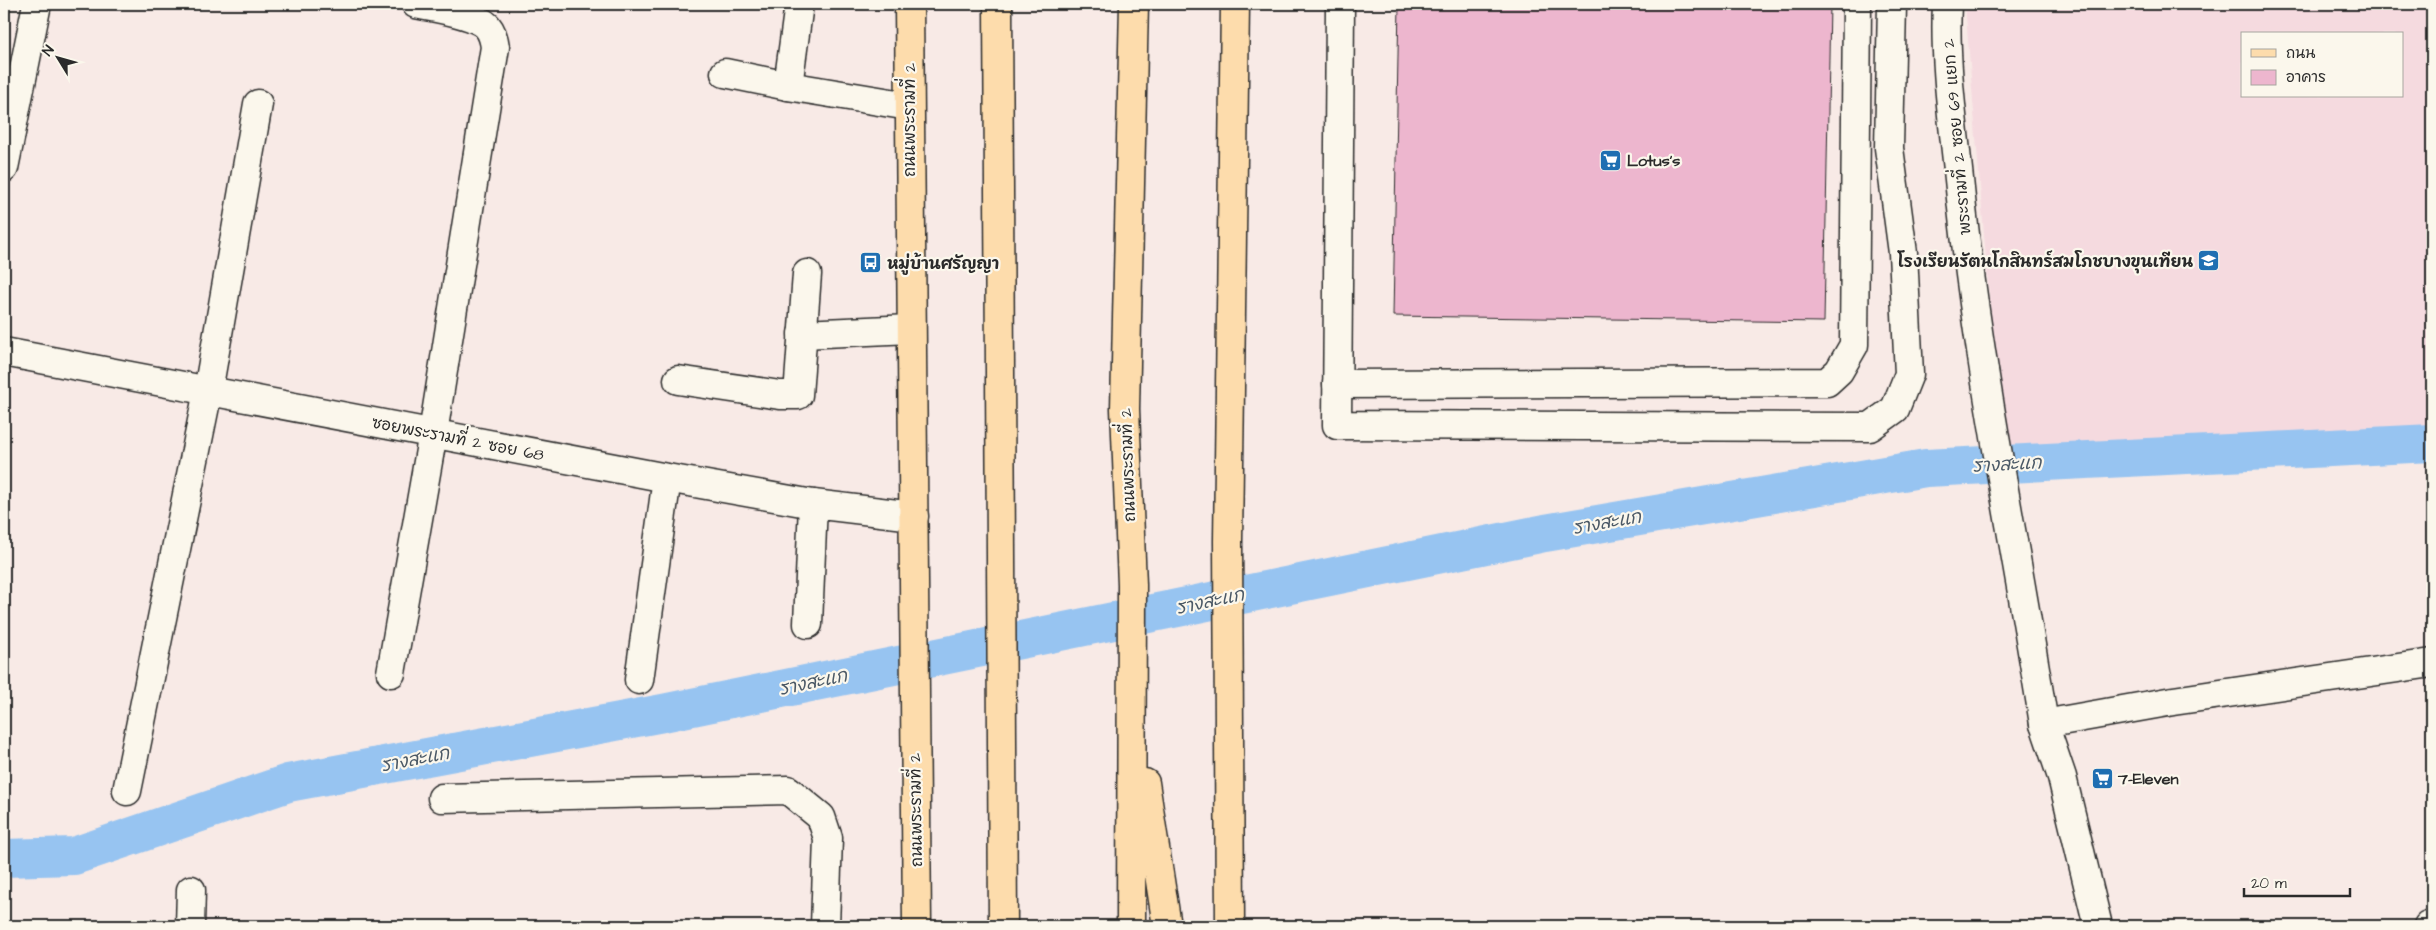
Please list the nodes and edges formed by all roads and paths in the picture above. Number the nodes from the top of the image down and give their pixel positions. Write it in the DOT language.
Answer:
graph roads {
  1 [pos="37,4"];
  2 [pos="416,4"];
  3 [pos="799,4"];
  4 [pos="909,4"];
  5 [pos="998,4"];
  6 [pos="1134,4"];
  7 [pos="1235,4"];
  8 [pos="1340,4"];
  9 [pos="1857,4"];
  10 [pos="1892,4"];
  11 [pos="1947,4"];
  12 [pos="725,73"];
  13 [pos="788,86"];
  14 [pos="258,104"];
  15 [pos="909,106"];
  16 [pos="4,168"];
  17 [pos="807,274"];
  18 [pos="911,329"];
  19 [pos="802,334"];
  20 [pos="4,352"];
  21 [pos="678,380"];
  22 [pos="1337,384"];
  23 [pos="208,391"];
  24 [pos="433,433"];
  25 [pos="667,478"];
  26 [pos="813,504"];
  27 [pos="914,516"];
  28 [pos="808,624"];
  29 [pos="2432,662"];
  30 [pos="391,673"];
  31 [pos="639,680"];
  32 [pos="1131,692"];
  33 [pos="2044,724"];
  34 [pos="127,792"];
  35 [pos="442,798"];
  36 [pos="190,890"];
  37 [pos="190,926"];
  38 [pos="825,926"];
  39 [pos="917,926"];
  40 [pos="1003,926"];
  41 [pos="1131,926"];
  42 [pos="1167,926"];
  43 [pos="1230,926"];
  44 [pos="2098,926"];
  45 [pos="2428,926"];
  46 [pos="2432,926"];
  1 -- 16 [label="street"];
  2 -- 24 [label="street"];
  3 -- 13 [label="street"];
  4 -- 15 [label="main road, ถนนพระรามที่ 2"];
  5 -- 40 [label="main road"];
  6 -- 32 [label="main road, ถนนพระรามที่ 2"];
  7 -- 43 [label="main road"];
  8 -- 22 [label="street"];
  9 -- 22 [label="street"];
  10 -- 22 [label="street"];
  11 -- 33 [label="street, พระรามที่ 2 ซอย 69 แยก 2"];
  12 -- 13 [label="street"];
  13 -- 15 [label="street"];
  14 -- 23 [label="street"];
  15 -- 18 [label="main road, ถนนพระรามที่ 2"];
  17 -- 19 [label="street"];
  18 -- 19 [label="street"];
  18 -- 27 [label="main road, ถนนพระรามที่ 2"];
  19 -- 21 [label="street"];
  20 -- 23 [label="street, ซอยพระรามที่ 2 ซอย 68"];
  23 -- 24 [label="street, ซอยพระรามที่ 2 ซอย 68"];
  23 -- 34 [label="street"];
  24 -- 25 [label="street, ซอยพระรามที่ 2 ซอย 68"];
  24 -- 30 [label="street"];
  25 -- 26 [label="street, ซอยพระรามที่ 2 ซอย 68"];
  25 -- 31 [label="street"];
  26 -- 27 [label="street, ซอยพระรามที่ 2 ซอย 68"];
  26 -- 28 [label="street"];
  27 -- 39 [label="main road, ถนนพระรามที่ 2"];
  29 -- 33 [label="street"];
  32 -- 41 [label="main road, ถนนพระรามที่ 2"];
  32 -- 42 [label="main road"];
  33 -- 44 [label="street, พระรามที่ 2 ซอย 69 แยก 2"];
  35 -- 38 [label="street"];
  36 -- 37 [label="street"];
  45 -- 46 [label="street"];
}
